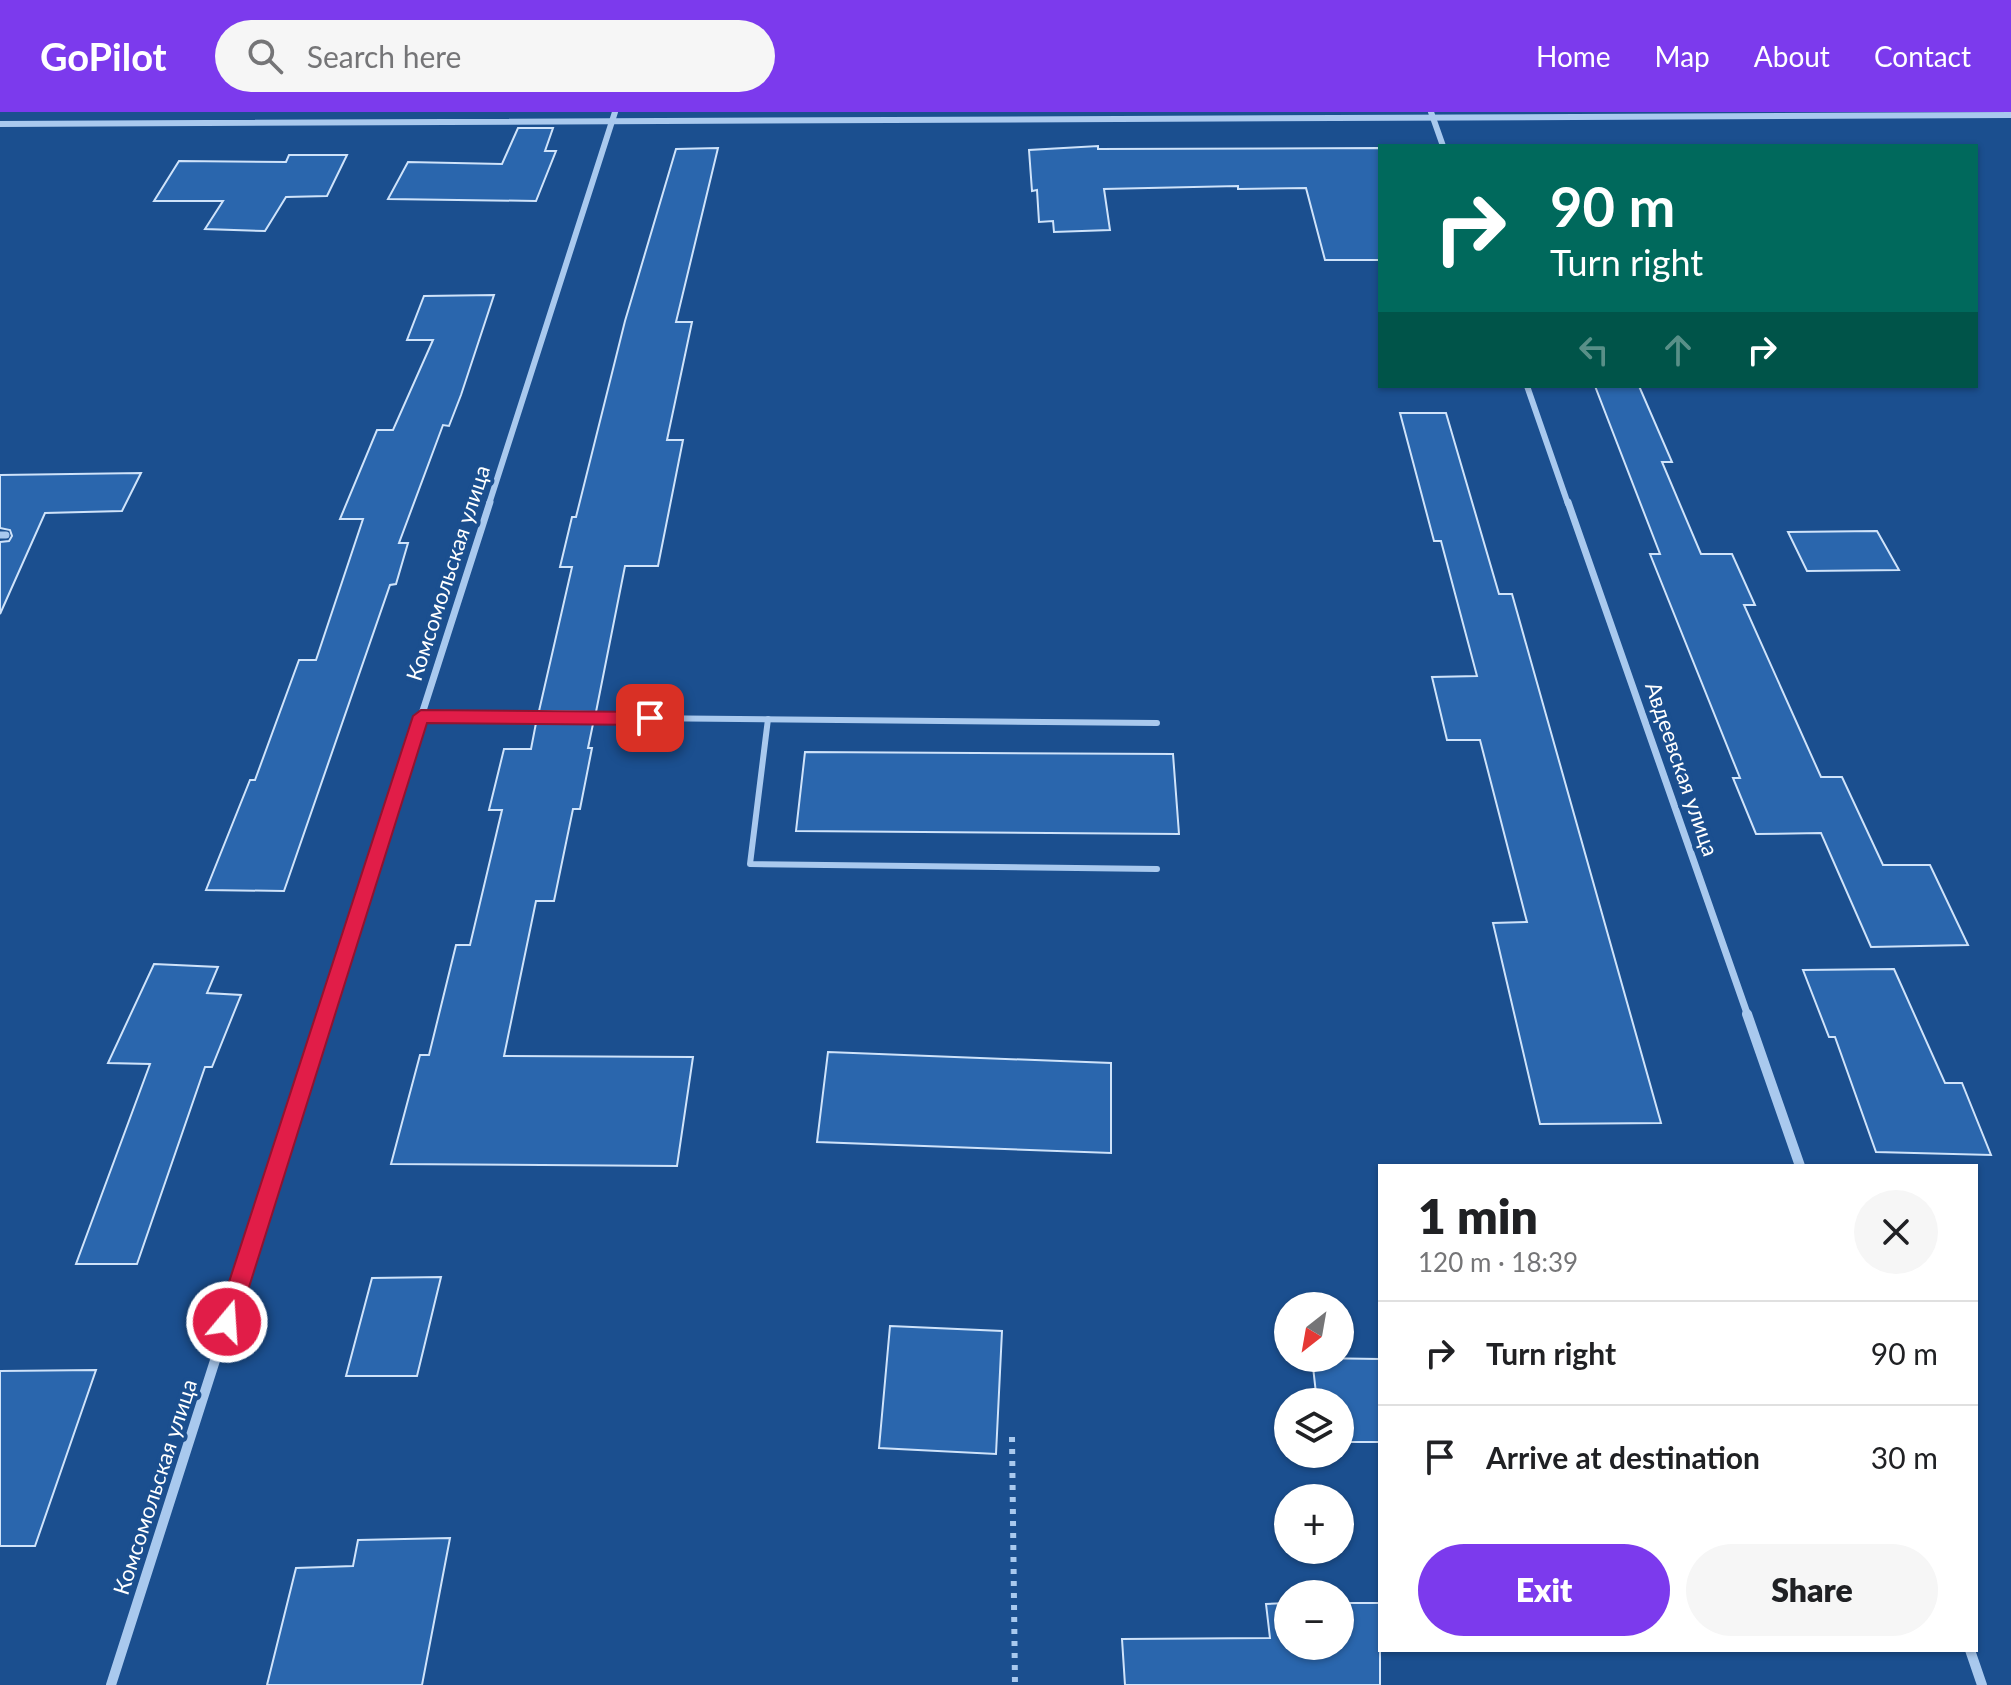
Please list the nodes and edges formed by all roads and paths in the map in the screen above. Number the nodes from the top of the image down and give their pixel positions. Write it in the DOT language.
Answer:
graph roads {
  1 [pos="1432,115"];
  2 [pos="2011,115"];
  3 [pos="613,116"];
  4 [pos="0,124"];
  5 [pos="1442,144"];
  6 [pos="1528,388"];
  7 [pos="421,716"];
  8 [pos="768,719"];
  9 [pos="1157,723"];
  10 [pos="1157,869"];
  11 [pos="1799,1164"];
  12 [pos="1012,1437"];
  13 [pos="1971,1652"];
  14 [pos="111,1685"];
  15 [pos="1015,1685"];
  16 [pos="1982,1685"];
  1 -- 2 [label="street"];
  1 -- 3 [label="street"];
  1 -- 5 [label="street"];
  3 -- 4 [label="street"];
  3 -- 7 [label="street, Комсомольская улица"];
  6 -- 11 [label="street, Авдеевская улица"];
  7 -- 8 [label="lane"];
  7 -- 14 [label="street, Комсомольская улица"];
  8 -- 9 [label="lane"];
  8 -- 10 [label="lane"];
  12 -- 15 [label="path"];
  13 -- 16 [label="street"];
}
